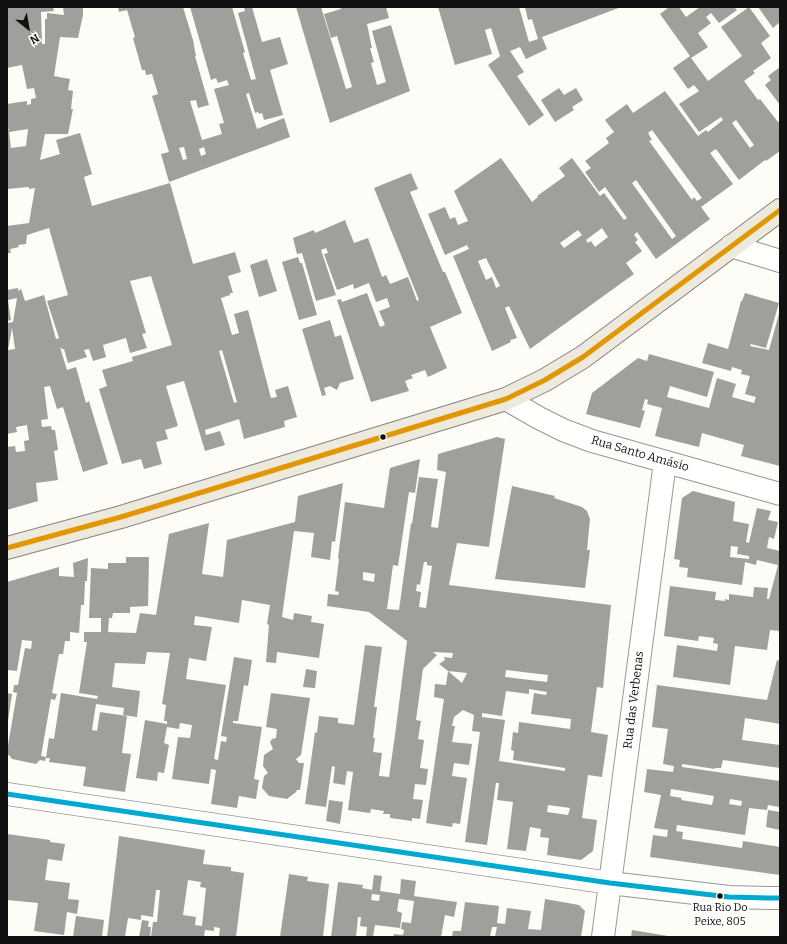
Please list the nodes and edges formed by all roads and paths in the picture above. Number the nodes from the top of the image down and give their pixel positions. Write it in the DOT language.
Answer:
graph roads {
  1 [pos="780,210"];
  2 [pos="731,246"];
  3 [pos="780,261"];
  4 [pos="506,399"];
  5 [pos="665,462"];
  6 [pos="780,494"];
  7 [pos="7,548"];
  8 [pos="7,794"];
  9 [pos="610,883"];
  10 [pos="780,898"];
  11 [pos="603,937"];
  1 -- 2 [label="main road"];
  2 -- 3 [label="street"];
  2 -- 4 [label="main road"];
  4 -- 5 [label="street, Rua Santo Amásio"];
  4 -- 7 [label="main road"];
  5 -- 6 [label="street, Rua Santo Amásio"];
  5 -- 9 [label="street, Rua das Verbenas"];
  8 -- 9 [label="street"];
  9 -- 10 [label="street"];
  9 -- 11 [label="street, Rua das Verbenas"];
}
